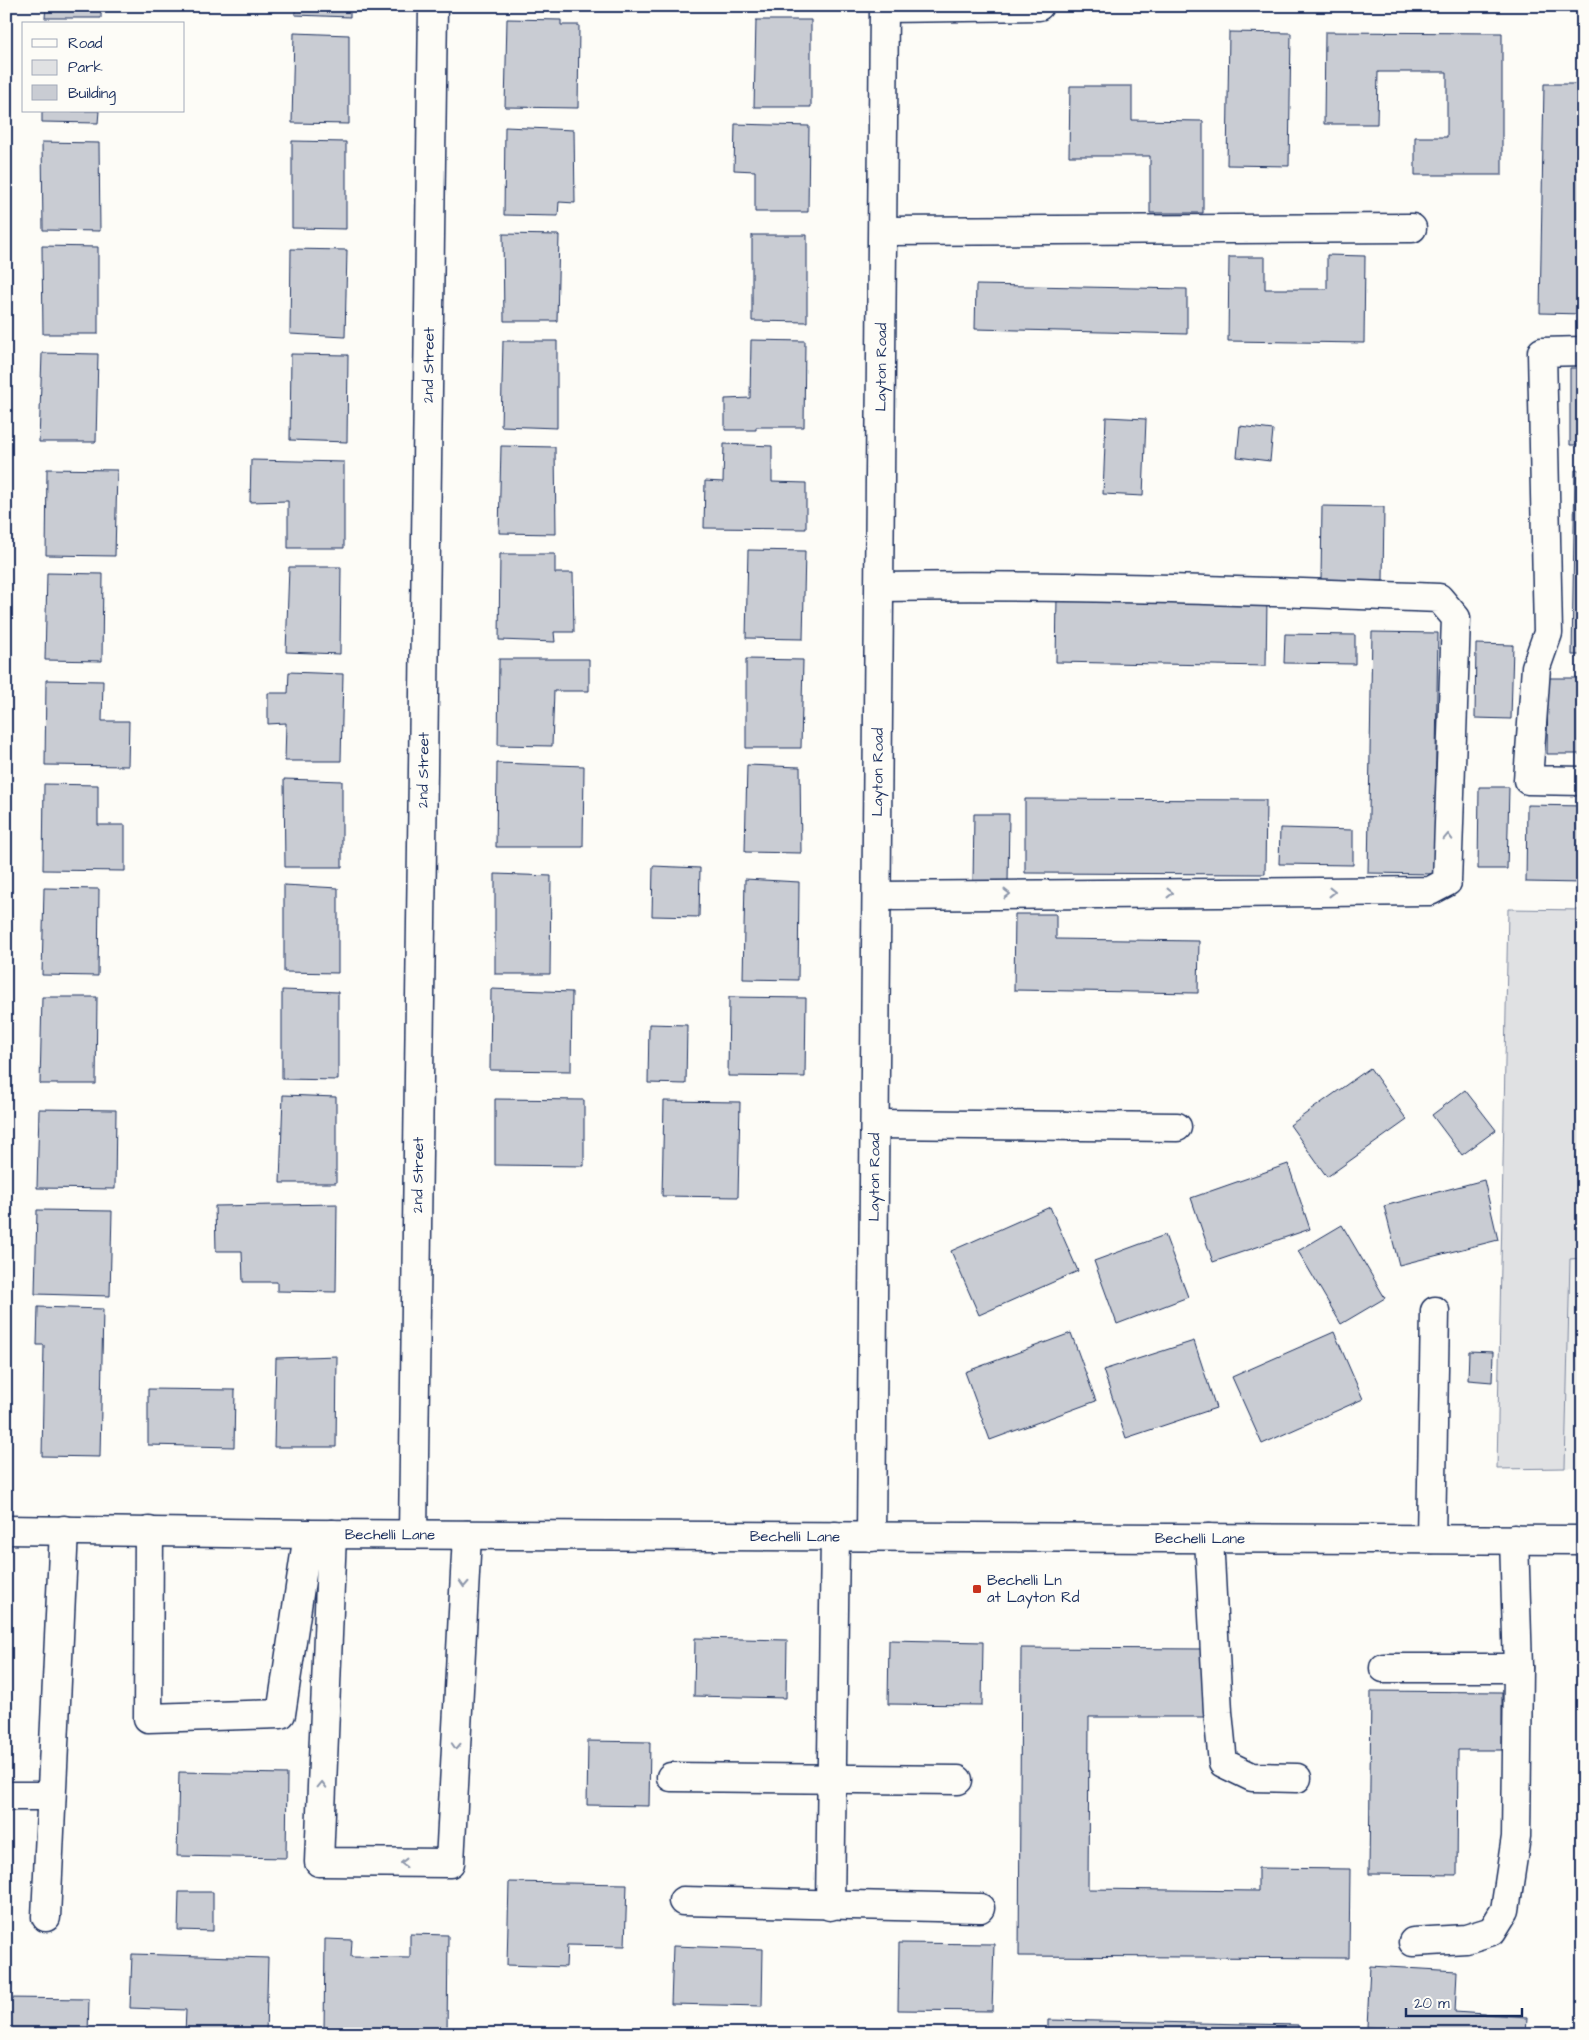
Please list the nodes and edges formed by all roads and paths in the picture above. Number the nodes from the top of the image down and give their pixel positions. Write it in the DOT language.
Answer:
graph roads {
  1 [pos="433,6"];
  2 [pos="1038,6"];
  3 [pos="884,7"];
  4 [pos="1412,228"];
  5 [pos="883,231"];
  6 [pos="1583,351"];
  7 [pos="880,587"];
  8 [pos="1583,781"];
  9 [pos="878,896"];
  10 [pos="876,1124"];
  11 [pos="1177,1128"];
  12 [pos="1435,1311"];
  13 [pos="6,1530"];
  14 [pos="64,1530"];
  15 [pos="149,1531"];
  16 [pos="320,1534"];
  17 [pos="413,1534"];
  18 [pos="467,1535"];
  19 [pos="835,1536"];
  20 [pos="871,1537"];
  21 [pos="1210,1538"];
  22 [pos="1431,1539"];
  23 [pos="1514,1539"];
  24 [pos="1583,1540"];
  25 [pos="1384,1668"];
  26 [pos="1518,1668"];
  27 [pos="671,1777"];
  28 [pos="831,1778"];
  29 [pos="1297,1778"];
  30 [pos="958,1780"];
  31 [pos="6,1796"];
  32 [pos="51,1796"];
  33 [pos="683,1901"];
  34 [pos="830,1906"];
  35 [pos="980,1908"];
  36 [pos="46,1917"];
  37 [pos="1413,1942"];
  1 -- 17 [label="street, 2nd Street"];
  2 -- 3 [label="street"];
  3 -- 5 [label="street, Layton Road"];
  4 -- 5 [label="street"];
  5 -- 7 [label="street, Layton Road"];
  6 -- 8 [label="street"];
  7 -- 9 [label="street, Layton Road"];
  9 -- 7 [label="street, one-way"];
  9 -- 10 [label="street, Layton Road"];
  10 -- 11 [label="street"];
  10 -- 20 [label="street, Layton Road"];
  12 -- 22 [label="street"];
  13 -- 14 [label="street, Bechelli Lane"];
  14 -- 15 [label="street, Bechelli Lane"];
  14 -- 32 [label="street"];
  15 -- 16 [label="street, Bechelli Lane"];
  15 -- 16 [label="street"];
  16 -- 17 [label="street, Bechelli Lane"];
  18 -- 16 [label="street, one-way"];
  17 -- 18 [label="street, Bechelli Lane"];
  18 -- 19 [label="street, Bechelli Lane"];
  19 -- 20 [label="street, Bechelli Lane"];
  19 -- 28 [label="street"];
  20 -- 21 [label="street, Bechelli Lane"];
  21 -- 22 [label="street, Bechelli Lane"];
  21 -- 29 [label="street"];
  22 -- 23 [label="street, Bechelli Lane"];
  23 -- 24 [label="street, Bechelli Lane"];
  23 -- 26 [label="street"];
  25 -- 26 [label="street"];
  26 -- 37 [label="street"];
  27 -- 28 [label="street"];
  28 -- 30 [label="street"];
  28 -- 34 [label="street"];
  31 -- 32 [label="street"];
  32 -- 36 [label="street"];
  33 -- 34 [label="street"];
  34 -- 35 [label="street"];
}
